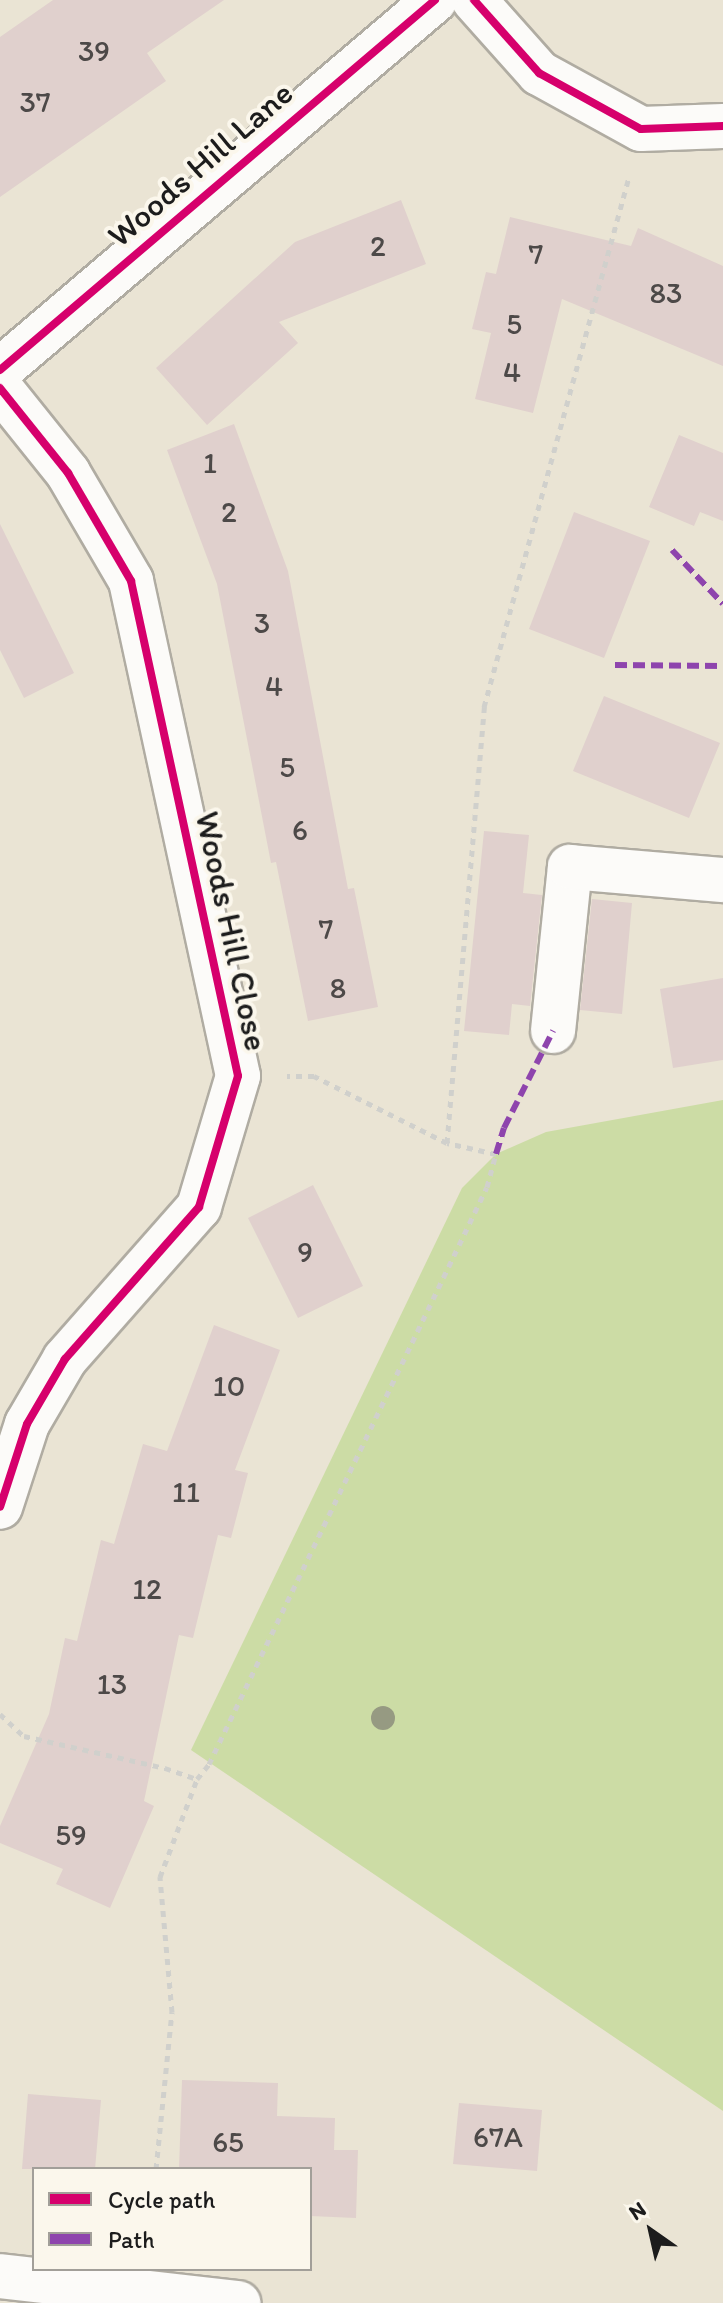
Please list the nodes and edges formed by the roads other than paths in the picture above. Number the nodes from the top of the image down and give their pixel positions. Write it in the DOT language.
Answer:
graph roads {
  1 [pos="435,0"];
  2 [pos="474,0"];
  3 [pos="723,126"];
  4 [pos="0,370"];
  5 [pos="0,388"];
  6 [pos="723,880"];
  7 [pos="553,1031"];
  8 [pos="0,1507"];
  9 [pos="0,2276"];
  10 [pos="72,2294"];
  11 [pos="238,2303"];
  1 -- 4 [label="street, Woods Hill Lane"];
  2 -- 3 [label="street"];
  5 -- 8 [label="street, Woods Hill Close"];
  6 -- 7 [label="street"];
  9 -- 10 [label="street"];
  10 -- 11 [label="street"];
}
